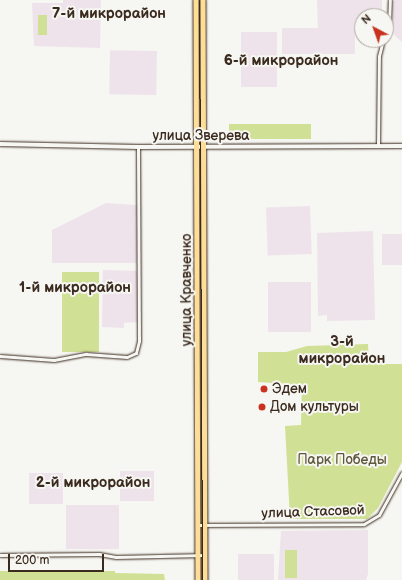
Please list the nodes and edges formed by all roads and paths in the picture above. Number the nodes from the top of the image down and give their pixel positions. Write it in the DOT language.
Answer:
graph roads {
  1 [pos="196,0"];
  2 [pos="203,3"];
  3 [pos="196,6"];
  4 [pos="196,26"];
  5 [pos="203,26"];
  6 [pos="381,48"];
  7 [pos="197,114"];
  8 [pos="204,114"];
  9 [pos="0,144"];
  10 [pos="378,146"];
  11 [pos="402,146"];
  12 [pos="138,147"];
  13 [pos="197,147"];
  14 [pos="204,147"];
  15 [pos="197,188"];
  16 [pos="204,188"];
  17 [pos="198,214"];
  18 [pos="204,214"];
  19 [pos="198,229"];
  20 [pos="204,229"];
  21 [pos="198,251"];
  22 [pos="204,251"];
  23 [pos="198,274"];
  24 [pos="204,274"];
  25 [pos="198,297"];
  26 [pos="205,297"];
  27 [pos="197,318"];
  28 [pos="205,319"];
  29 [pos="0,356"];
  30 [pos="205,449"];
  31 [pos="198,450"];
  32 [pos="402,473"];
  33 [pos="198,525"];
  34 [pos="205,525"];
  35 [pos="0,555"];
  36 [pos="198,555"];
  37 [pos="205,555"];
  38 [pos="205,577"];
  39 [pos="198,578"];
  1 -- 3 [label="main road, улица Кравченко"];
  2 -- 3 [label="street"];
  2 -- 5 [label="main road, улица Кравченко"];
  3 -- 4 [label="main road, улица Кравченко"];
  4 -- 5 [label="street"];
  4 -- 7 [label="main road, улица Кравченко"];
  5 -- 8 [label="main road, улица Кравченко"];
  6 -- 10 [label="street"];
  7 -- 8 [label="street"];
  7 -- 13 [label="main road, улица Кравченко"];
  8 -- 14 [label="main road, улица Кравченко"];
  9 -- 12 [label="main road, улица Зверева"];
  10 -- 11 [label="main road, улица Зверева"];
  10 -- 14 [label="main road, улица Зверева"];
  12 -- 13 [label="main road, улица Зверева"];
  12 -- 29 [label="street"];
  13 -- 14 [label="main road, улица Зверева"];
  13 -- 15 [label="main road, улица Кравченко"];
  14 -- 16 [label="main road, улица Кравченко"];
  15 -- 16 [label="street"];
  15 -- 17 [label="main road, улица Кравченко"];
  16 -- 18 [label="main road, улица Кравченко"];
  17 -- 18 [label="street"];
  17 -- 19 [label="main road, улица Кравченко"];
  18 -- 20 [label="main road, улица Кравченко"];
  19 -- 20 [label="street"];
  19 -- 21 [label="main road, улица Кравченко"];
  20 -- 22 [label="main road, улица Кравченко"];
  21 -- 22 [label="street"];
  21 -- 23 [label="main road, улица Кравченко"];
  22 -- 24 [label="main road, улица Кравченко"];
  23 -- 24 [label="street"];
  23 -- 25 [label="main road, улица Кравченко"];
  24 -- 26 [label="main road, улица Кравченко"];
  25 -- 26 [label="street"];
  25 -- 27 [label="main road, улица Кравченко"];
  26 -- 28 [label="main road, улица Кравченко"];
  27 -- 28 [label="street"];
  27 -- 31 [label="main road, улица Кравченко"];
  28 -- 30 [label="main road, улица Кравченко"];
  30 -- 31 [label="street"];
  30 -- 34 [label="main road, улица Кравченко"];
  31 -- 33 [label="main road, улица Кравченко"];
  32 -- 34 [label="street, улица Стасовой"];
  33 -- 34 [label="street, улица Стасовой"];
  33 -- 36 [label="main road, улица Кравченко"];
  34 -- 37 [label="main road, улица Кравченко"];
  35 -- 36 [label="street"];
  36 -- 37 [label="street"];
  36 -- 39 [label="main road, улица Кравченко"];
  37 -- 38 [label="main road, улица Кравченко"];
  38 -- 39 [label="street"];
}
